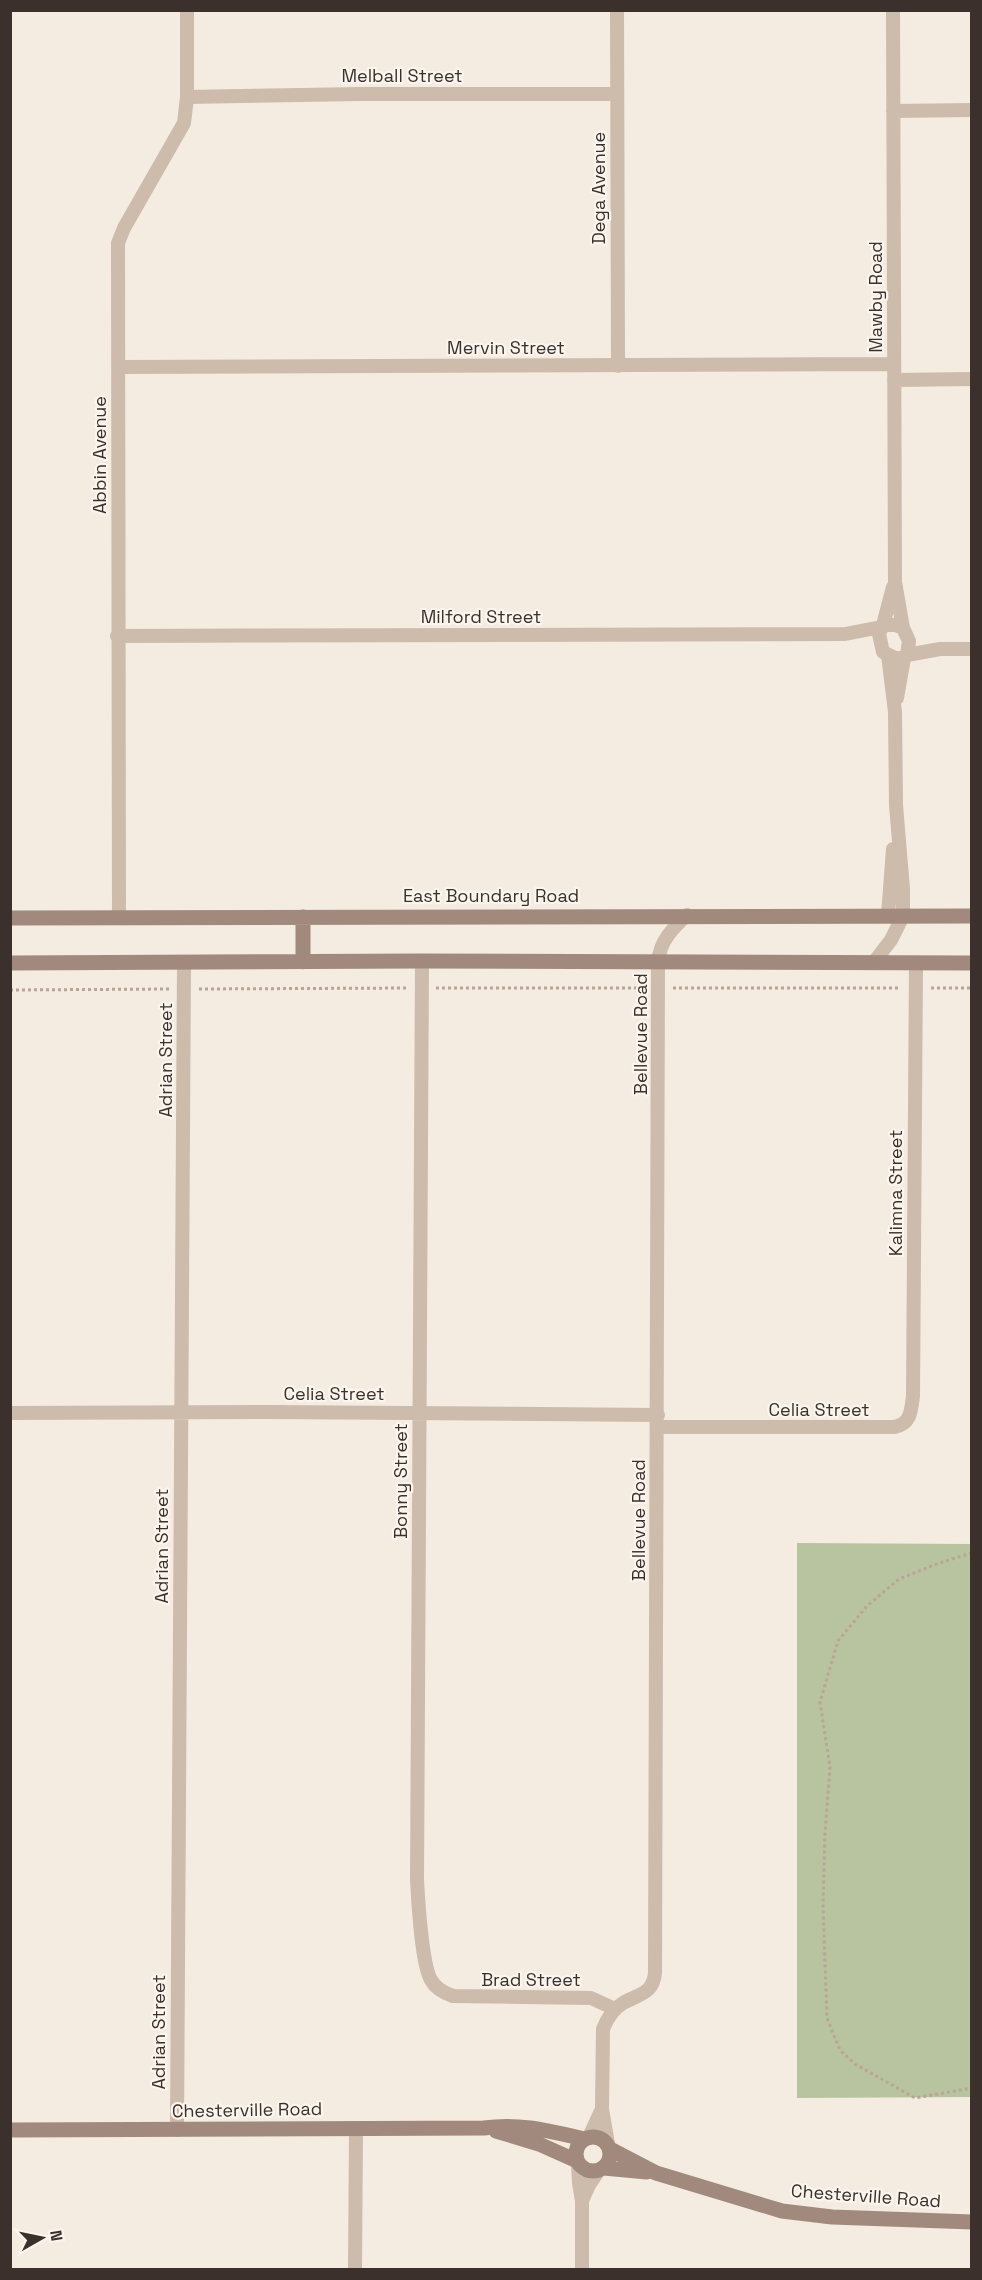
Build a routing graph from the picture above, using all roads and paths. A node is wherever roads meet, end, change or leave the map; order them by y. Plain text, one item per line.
1 (187, 10) edge
2 (616, 10) edge
3 (893, 10) edge
4 (617, 94) junction
5 (187, 97) junction
6 (972, 110) edge
7 (893, 111) junction
8 (894, 364) junction
9 (618, 366) junction
10 (118, 367) junction
11 (972, 379) edge
12 (894, 380) junction
13 (895, 582) junction
14 (882, 626) junction
15 (845, 634) junction
16 (906, 634) junction
17 (117, 636) junction
18 (940, 649) junction
19 (972, 649) edge
20 (884, 650) junction
21 (906, 657) junction
22 (895, 712) junction
23 (687, 915) junction
24 (895, 916) junction
25 (972, 916) edge
26 (119, 917) junction
27 (303, 917) junction
28 (10, 918) edge
29 (303, 962) junction
30 (422, 962) junction
31 (658, 962) junction
32 (874, 962) junction
33 (10, 963) edge
34 (184, 963) junction
35 (916, 963) junction
36 (972, 963) edge
37 (422, 988) junction
38 (659, 988) junction
39 (916, 988) junction
40 (972, 988) edge
41 (184, 989) junction
42 (10, 990) edge
43 (181, 1412) junction
44 (10, 1413) edge
45 (420, 1413) junction
46 (658, 1421) junction
47 (907, 1422) joint
48 (972, 1553) edge
49 (445, 1994) joint
50 (615, 2009) junction
51 (972, 2088) edge
52 (602, 2109) junction
53 (356, 2128) junction
54 (484, 2128) junction
55 (10, 2130) edge
56 (177, 2130) junction
57 (586, 2138) junction
58 (609, 2147) junction
59 (578, 2162) junction
60 (601, 2169) junction
61 (656, 2173) junction
62 (582, 2201) junction
63 (972, 2222) edge
64 (356, 2270) edge
65 (582, 2270) edge

1 - 5 street, Abbin Avenue
2 - 4 street, Dega Avenue
3 - 7 street, Mawby Road
4 - 5 street, Melball Street
4 - 9 street, Dega Avenue
5 - 10 street, Abbin Avenue
6 - 7 street
7 - 8 street, Mawby Road
8 - 9 street, Mervin Street
8 - 12 street, Mawby Road
9 - 10 street, Mervin Street
10 - 17 street, Abbin Avenue
11 - 12 street
12 - 13 street, Mawby Road
13 - 14 street, Mawby Road
13 - 16 street, Mawby Road
14 - 15 street, Milford Street
14 - 16 street, Milford Street
14 - 20 street, Mawby Road
15 - 17 street, Milford Street
15 - 20 street, Milford Street
16 - 18 street, Milford Street
16 - 21 street, Mawby Road
17 - 26 street, Abbin Avenue
18 - 19 street
18 - 21 street, Milford Street
20 - 21 street, Milford Street
20 - 22 street
21 - 22 street
22 - 24 street
23 - 24 main road, East Boundary Road
23 - 27 main road, East Boundary Road
23 - 31 street, Bellevue Road
24 - 25 main road, East Boundary Road
24 - 32 street
26 - 27 main road, East Boundary Road
26 - 28 main road, East Boundary Road
27 - 29 main road
29 - 30 main road
29 - 34 main road
30 - 31 main road
30 - 37 street, Bonny Street
31 - 32 main road
31 - 38 street, Bellevue Road
32 - 35 main road
33 - 34 main road
34 - 41 street, Adrian Street
35 - 36 main road
35 - 39 street, Kalimna Street
37 - 38 path
37 - 41 path
37 - 45 street, Bonny Street
38 - 39 path
38 - 46 street, Bellevue Road
39 - 40 path
39 - 47 street, Kalimna Street
41 - 42 path
41 - 43 street, Adrian Street
43 - 44 street, Celia Street
43 - 45 street, Celia Street
43 - 56 street, Adrian Street
45 - 46 street, Celia Street
45 - 49 street, Bonny Street
46 - 47 street, Celia Street
46 - 50 street, Bellevue Road
48 - 51 path
49 - 50 street, Brad Street
50 - 52 street
52 - 57 street
52 - 58 street
53 - 54 main road, Chesterville Road
53 - 56 main road, Chesterville Road
53 - 64 street
54 - 57 main road, Chesterville Road
54 - 59 main road, Chesterville Road
55 - 56 main road, Chesterville Road
57 - 58 main road
57 - 59 main road
58 - 60 main road
58 - 61 main road, Chesterville Road
59 - 60 main road
59 - 62 street
60 - 61 main road, Chesterville Road
60 - 62 street
61 - 63 main road, Chesterville Road
62 - 65 street

